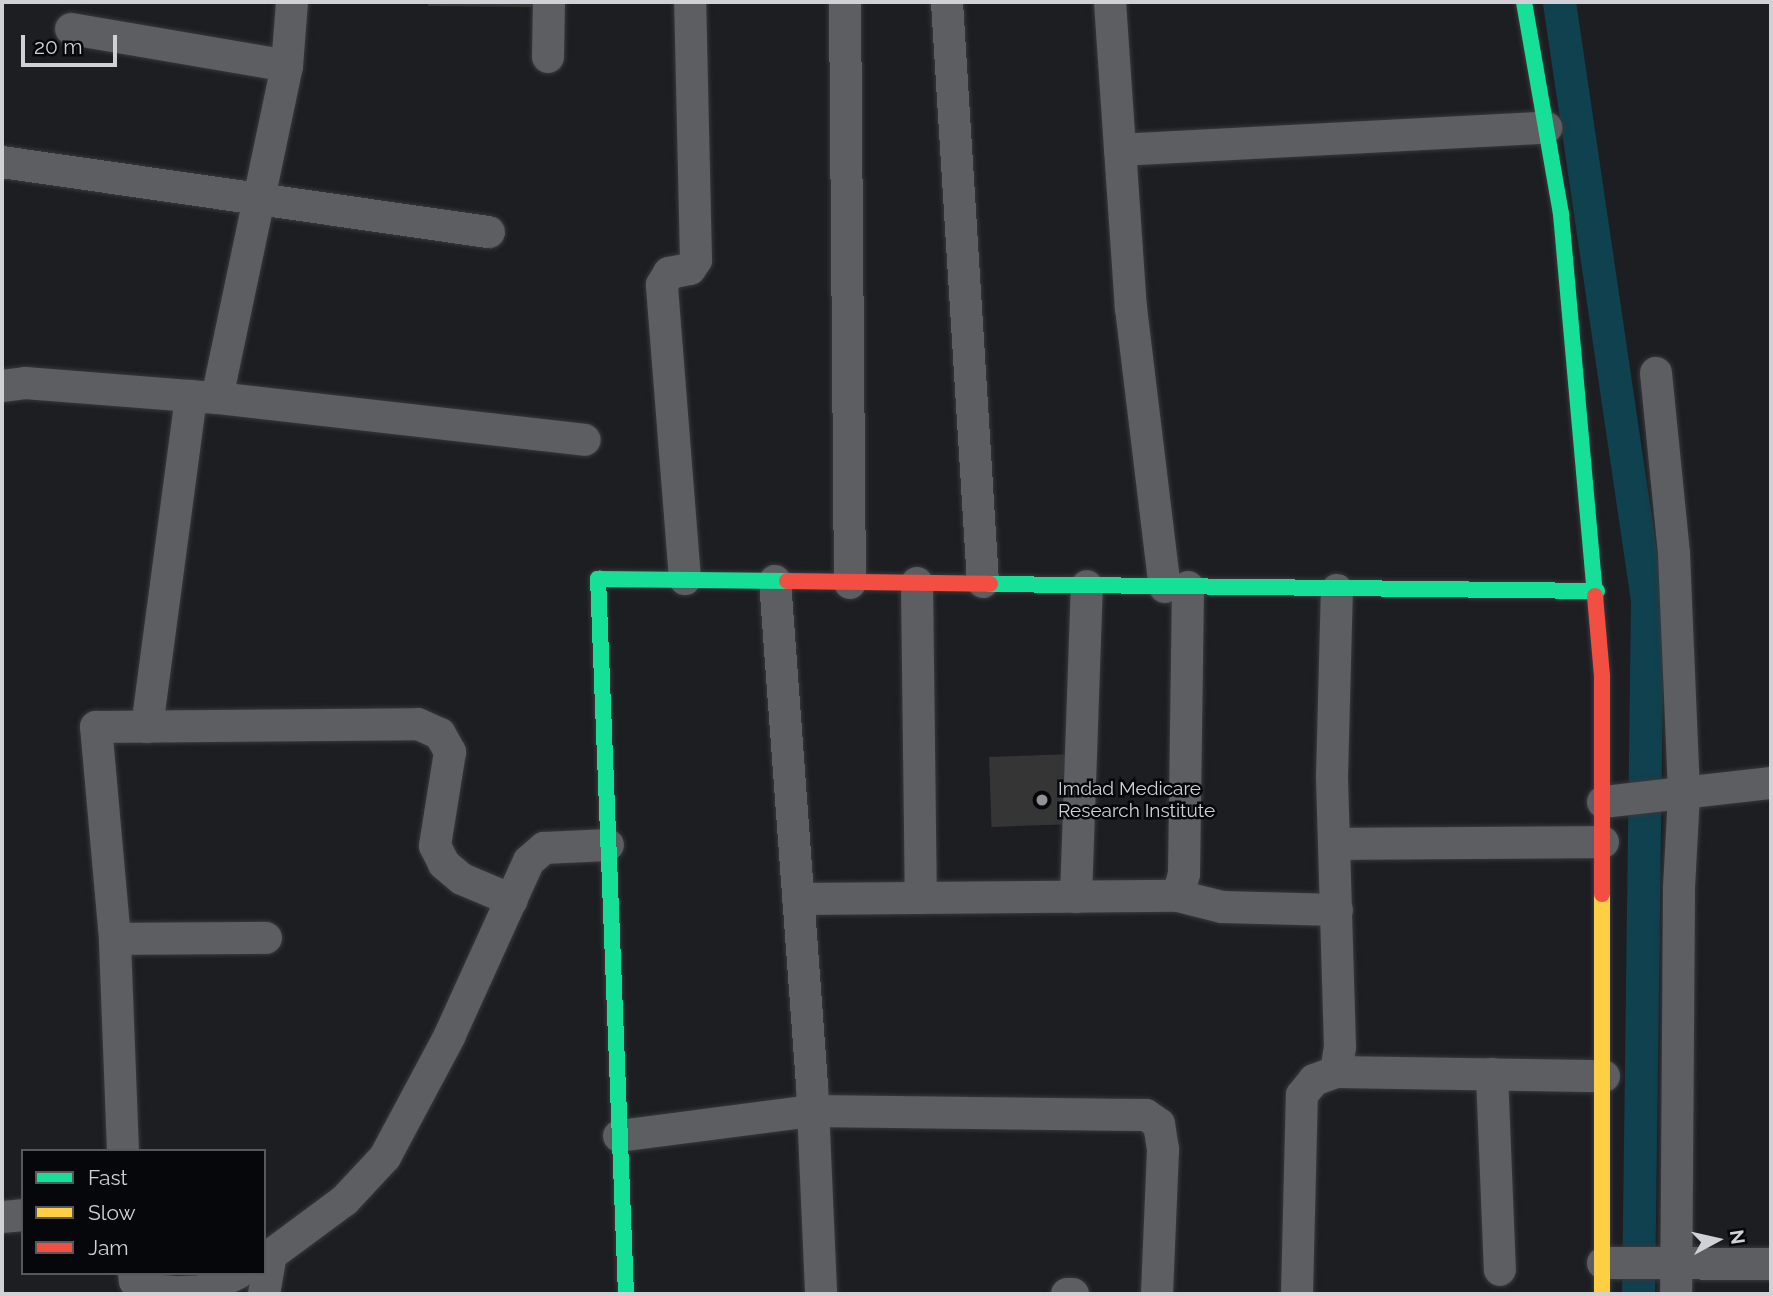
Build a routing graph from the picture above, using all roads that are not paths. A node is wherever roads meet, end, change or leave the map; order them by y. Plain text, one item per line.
1 (292, 2) edge
2 (549, 2) edge
3 (690, 2) edge
4 (845, 2) edge
5 (947, 2) edge
6 (1110, 2) edge
7 (1524, 2) edge
8 (71, 29) dead end
9 (548, 58) dead end
10 (287, 66) junction
11 (1546, 128) junction
12 (1120, 150) junction
13 (2, 162) edge
14 (258, 201) junction
15 (489, 232) dead end
16 (1656, 373) dead end
17 (2, 386) edge
18 (204, 397) junction
19 (585, 440) dead end
20 (685, 579) junction
21 (775, 581) junction
22 (984, 582) junction
23 (850, 583) junction
24 (916, 583) junction
25 (1087, 586) junction
26 (1177, 587) junction
27 (1337, 590) junction
28 (1597, 591) junction
29 (147, 726) junction
30 (1771, 783) edge
31 (1673, 796) junction
32 (1605, 802) junction
33 (1603, 842) junction
34 (1335, 844) junction
35 (608, 845) junction
36 (1076, 897) junction
37 (1178, 897) junction
38 (921, 898) junction
39 (798, 899) junction
40 (512, 900) junction
41 (1337, 910) junction
42 (115, 939) junction
43 (265, 939) dead end
44 (1336, 1072) junction
45 (1492, 1074) junction
46 (1604, 1076) junction
47 (812, 1111) junction
48 (619, 1136) junction
49 (123, 1149) edge
50 (21, 1215) edge
51 (2, 1217) edge
52 (268, 1258) edge
53 (1667, 1263) junction
54 (1612, 1264) junction
55 (1771, 1264) edge
56 (1500, 1270) dead end
57 (134, 1275) edge
58 (234, 1275) edge
59 (264, 1294) edge
60 (626, 1294) edge
61 (821, 1294) edge
62 (1067, 1294) edge
63 (1073, 1294) edge
64 (1157, 1294) edge
65 (1297, 1294) edge
66 (1602, 1294) edge
67 (1676, 1294) edge

1 - 10 street
2 - 9 street
3 - 20 street
4 - 23 street
5 - 22 street
6 - 12 street
7 - 11 street
8 - 10 street
10 - 14 street
11 - 12 street
11 - 28 street
12 - 26 street
13 - 14 street
14 - 15 street
14 - 18 street
16 - 31 street
17 - 18 street
18 - 19 street
18 - 29 street
20 - 21 street
20 - 35 street
21 - 23 street
21 - 39 street
22 - 24 street
22 - 25 street
23 - 24 street
24 - 38 street
25 - 26 street
25 - 36 street
26 - 27 street
26 - 37 street
27 - 28 street
27 - 34 street
28 - 32 street
29 - 40 street
29 - 42 street
30 - 31 street
31 - 32 street
31 - 53 street
32 - 33 street
33 - 34 street
33 - 46 street
34 - 41 street
35 - 40 street
35 - 48 street
36 - 37 street
36 - 38 street
37 - 41 street
38 - 39 street
39 - 47 street
40 - 52 street
41 - 44 street
42 - 43 street
42 - 49 street
44 - 45 street
44 - 65 street
45 - 46 street
45 - 56 street
46 - 54 street
47 - 48 street
47 - 61 street
47 - 64 street
48 - 60 street
50 - 51 street
52 - 59 street
53 - 54 street
53 - 55 street
53 - 67 street
54 - 66 street
57 - 58 street
62 - 63 street

